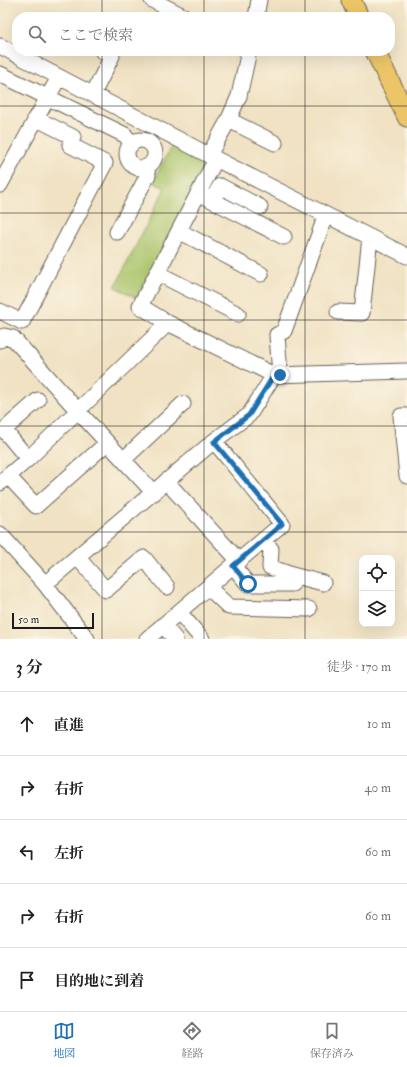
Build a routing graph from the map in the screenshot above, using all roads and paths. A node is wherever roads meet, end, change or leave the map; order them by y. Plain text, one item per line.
1 (152, 0) edge
2 (259, 0) edge
3 (351, 0) edge
4 (175, 12) edge
5 (257, 12) edge
6 (357, 12) edge
7 (0, 46) edge
8 (12, 52) edge
9 (20, 56) edge
10 (101, 56) edge
11 (112, 56) edge
12 (248, 56) edge
13 (377, 56) edge
14 (93, 72) dead end
15 (0, 74) edge
16 (59, 76) junction
17 (93, 94) junction
18 (48, 97) junction
19 (406, 114) edge
20 (35, 118) junction
21 (229, 120) junction
22 (275, 143) dead end
23 (132, 144) junction
24 (212, 157) junction
25 (146, 167) junction
26 (0, 185) edge
27 (198, 194) junction
28 (212, 200) junction
29 (260, 207) dead end
30 (326, 215) junction
31 (179, 231) junction
32 (117, 232) dead end
33 (284, 237) dead end
34 (370, 237) junction
35 (407, 256) edge
36 (157, 272) junction
37 (261, 274) dead end
38 (0, 311) edge
39 (338, 312) dead end
40 (238, 314) dead end
41 (168, 323) junction
42 (0, 340) edge
43 (407, 371) edge
44 (277, 375) junction
45 (38, 400) dead end
46 (183, 404) dead end
47 (78, 412) junction
48 (407, 416) edge
49 (214, 442) junction
50 (107, 443) junction
51 (28, 459) junction
52 (123, 460) junction
53 (407, 476) edge
54 (4, 479) edge
55 (166, 481) junction
56 (154, 493) junction
57 (0, 534) edge
58 (263, 541) junction
59 (77, 557) junction
60 (236, 563) junction
61 (290, 579) junction
62 (323, 583) dead end
63 (45, 584) junction
64 (167, 587) dead end
65 (208, 587) junction
66 (309, 609) dead end
67 (179, 612) junction
68 (163, 625) junction
69 (87, 639) edge
70 (147, 639) edge
71 (175, 639) edge
72 (202, 639) edge

1 - 4 street
2 - 5 street
3 - 6 main road
7 - 8 street
9 - 16 street
10 - 14 street
11 - 17 street
12 - 21 street
13 - 19 main road
15 - 18 street
16 - 17 street
16 - 18 street
17 - 24 street
18 - 20 street
18 - 23 street
20 - 26 street
20 - 38 street
21 - 22 street
21 - 24 street
23 - 25 street
23 - 25 street
24 - 27 street
24 - 30 street
25 - 32 street
27 - 28 street
27 - 31 street
28 - 29 street
28 - 33 street
30 - 34 street
30 - 44 street
31 - 36 street
31 - 37 street
34 - 35 street
34 - 39 street
36 - 40 street
36 - 41 street
41 - 44 street
41 - 47 street
42 - 47 street
43 - 44 street
44 - 49 street
45 - 51 street
46 - 52 street
47 - 50 street
47 - 51 street
48 - 53 street
49 - 55 street
49 - 58 street
50 - 52 street
50 - 54 street
51 - 54 street
52 - 56 street
55 - 56 street
55 - 60 street
56 - 59 street
57 - 63 street
58 - 60 street
58 - 61 street
59 - 63 street
59 - 64 street
60 - 61 street
60 - 65 street
61 - 62 street
63 - 69 street
65 - 66 street
65 - 67 street
67 - 68 street
67 - 72 street
68 - 70 street
68 - 71 street

